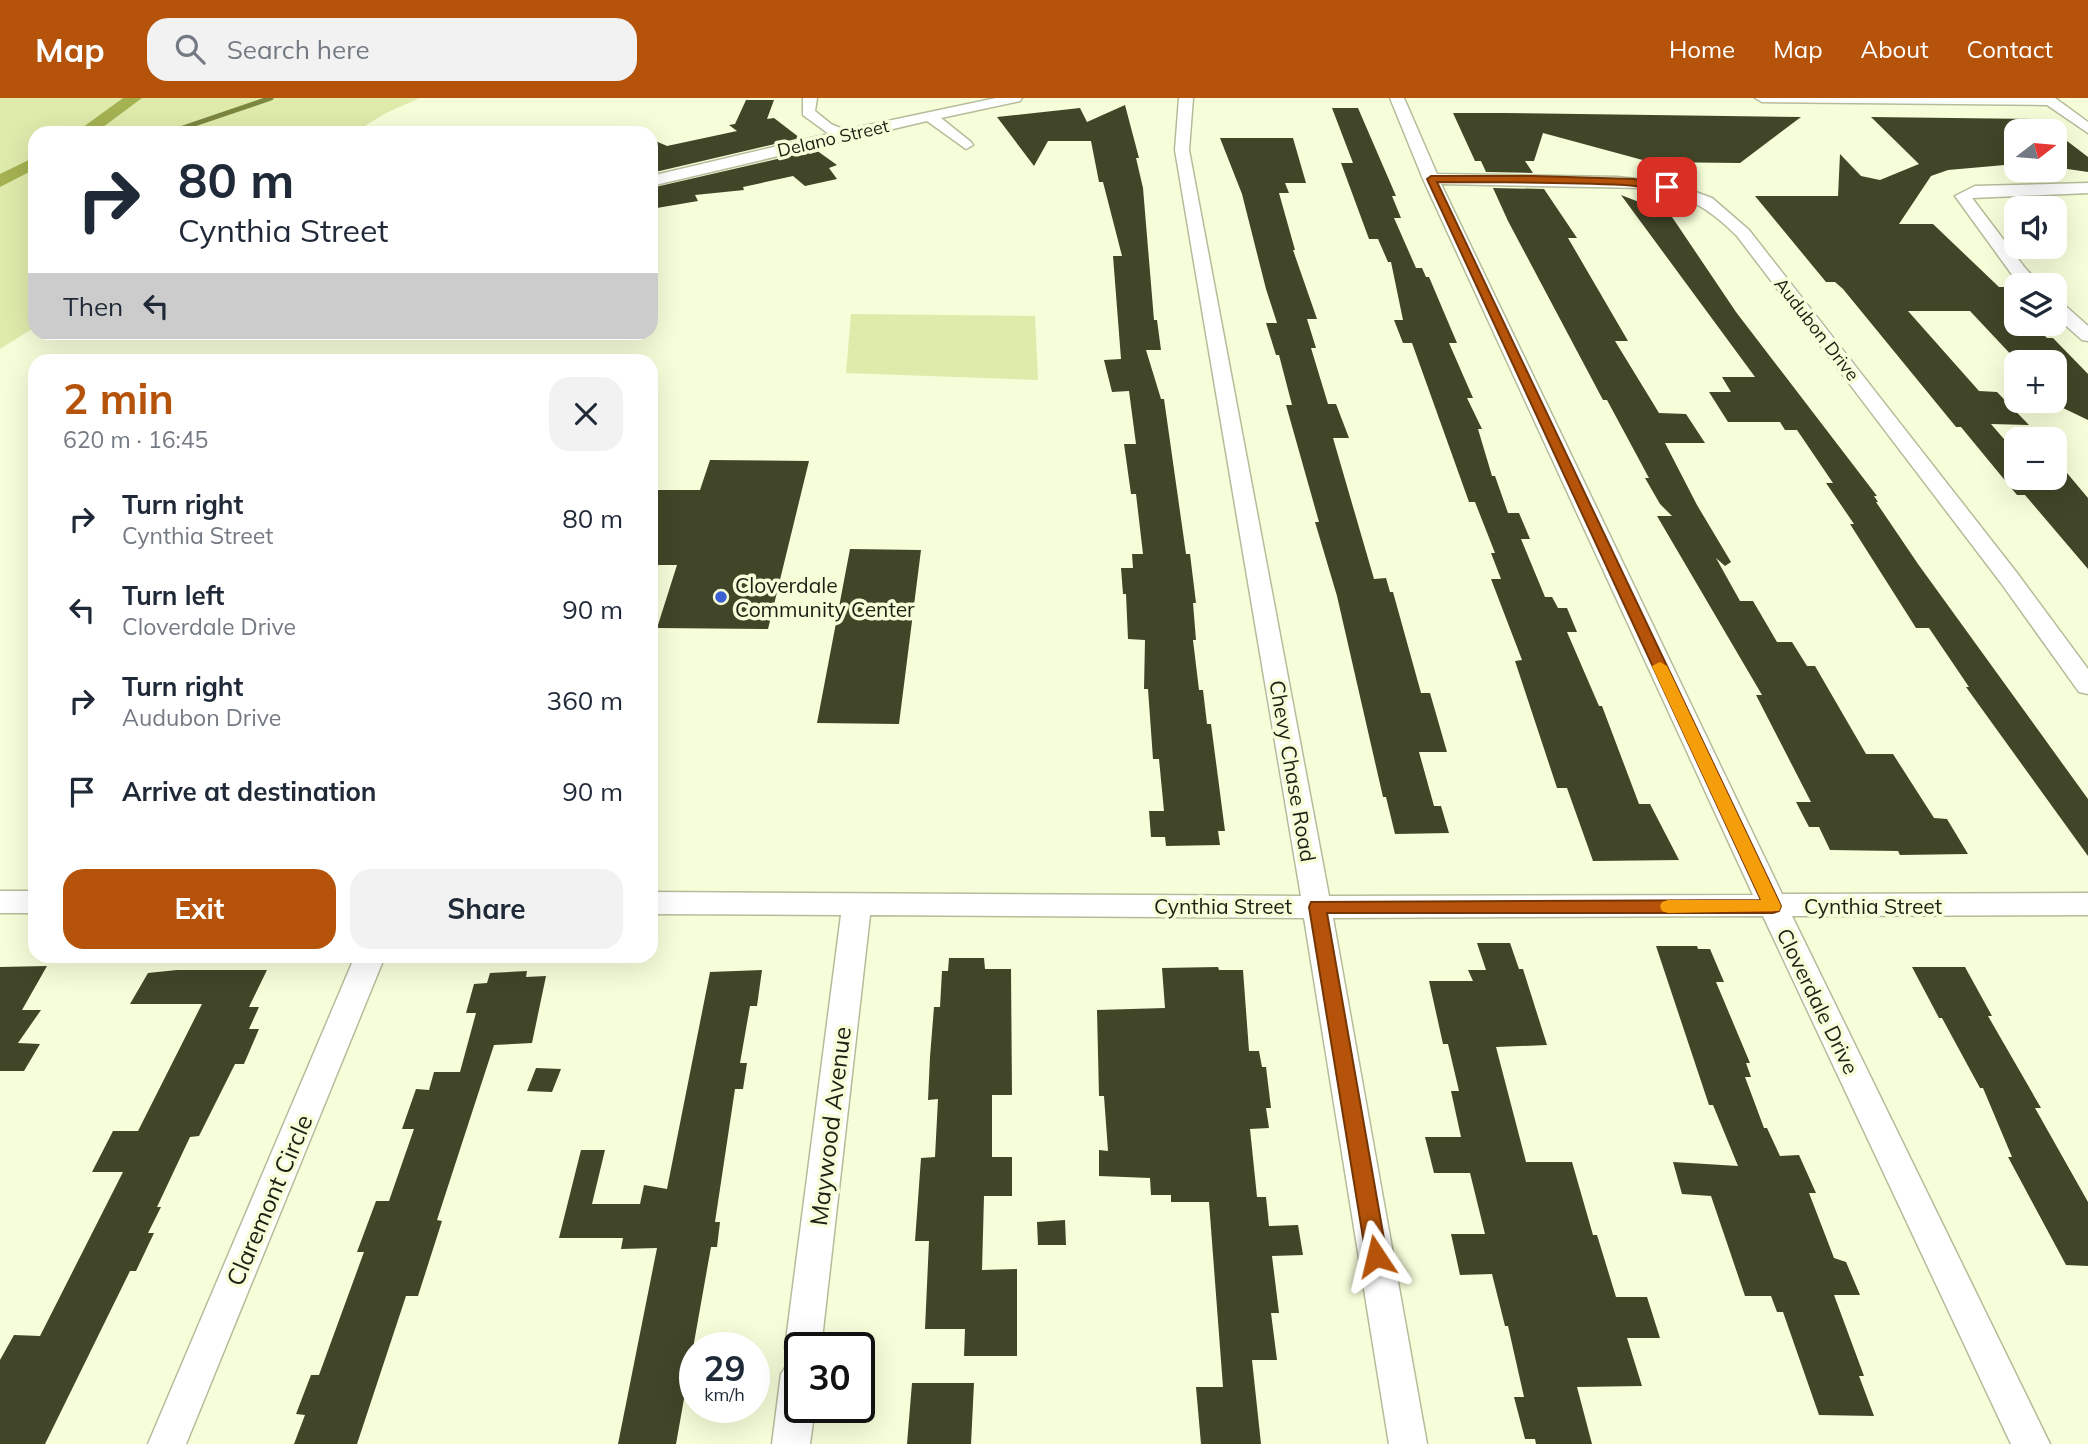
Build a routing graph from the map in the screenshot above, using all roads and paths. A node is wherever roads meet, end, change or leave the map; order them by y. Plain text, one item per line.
1 (810, 98) edge
2 (1015, 98) edge
3 (1186, 98) edge
4 (1397, 98) edge
5 (1762, 98) edge
6 (1842, 98) edge
7 (2047, 99) edge
8 (931, 117) junction
9 (2088, 129) edge
10 (843, 135) junction
11 (965, 145) dead end
12 (658, 179) edge
13 (1431, 179) junction
14 (2088, 188) edge
15 (2020, 273) edge
16 (2067, 317) edge
17 (2088, 336) edge
18 (2088, 686) edge
19 (0, 902) edge
20 (28, 902) edge
21 (658, 903) edge
22 (2088, 904) edge
23 (857, 905) junction
24 (1773, 906) junction
25 (1317, 907) junction
26 (367, 963) edge
27 (805, 1332) edge
28 (794, 1423) edge
29 (166, 1444) edge
30 (791, 1444) edge
31 (1408, 1444) edge
32 (2031, 1444) edge

1 - 10 street
2 - 8 street, Delano Street
3 - 25 street, Chevy Chase Road
4 - 13 street, Cloverdale Drive
5 - 6 street
6 - 7 street
7 - 9 street
8 - 10 street, Delano Street
8 - 11 street
10 - 12 street, Delano Street
13 - 18 street, Audubon Drive
13 - 24 street, Cloverdale Drive
14 - 15 street
16 - 17 street
19 - 20 street
21 - 23 street, Cynthia Street
22 - 24 street, Cynthia Street
23 - 25 street, Cynthia Street
23 - 27 street, Maywood Avenue
24 - 25 street, Cynthia Street
24 - 32 street, Cloverdale Drive
25 - 31 street, Chevy Chase Road
26 - 29 street, Claremont Circle
28 - 30 street

